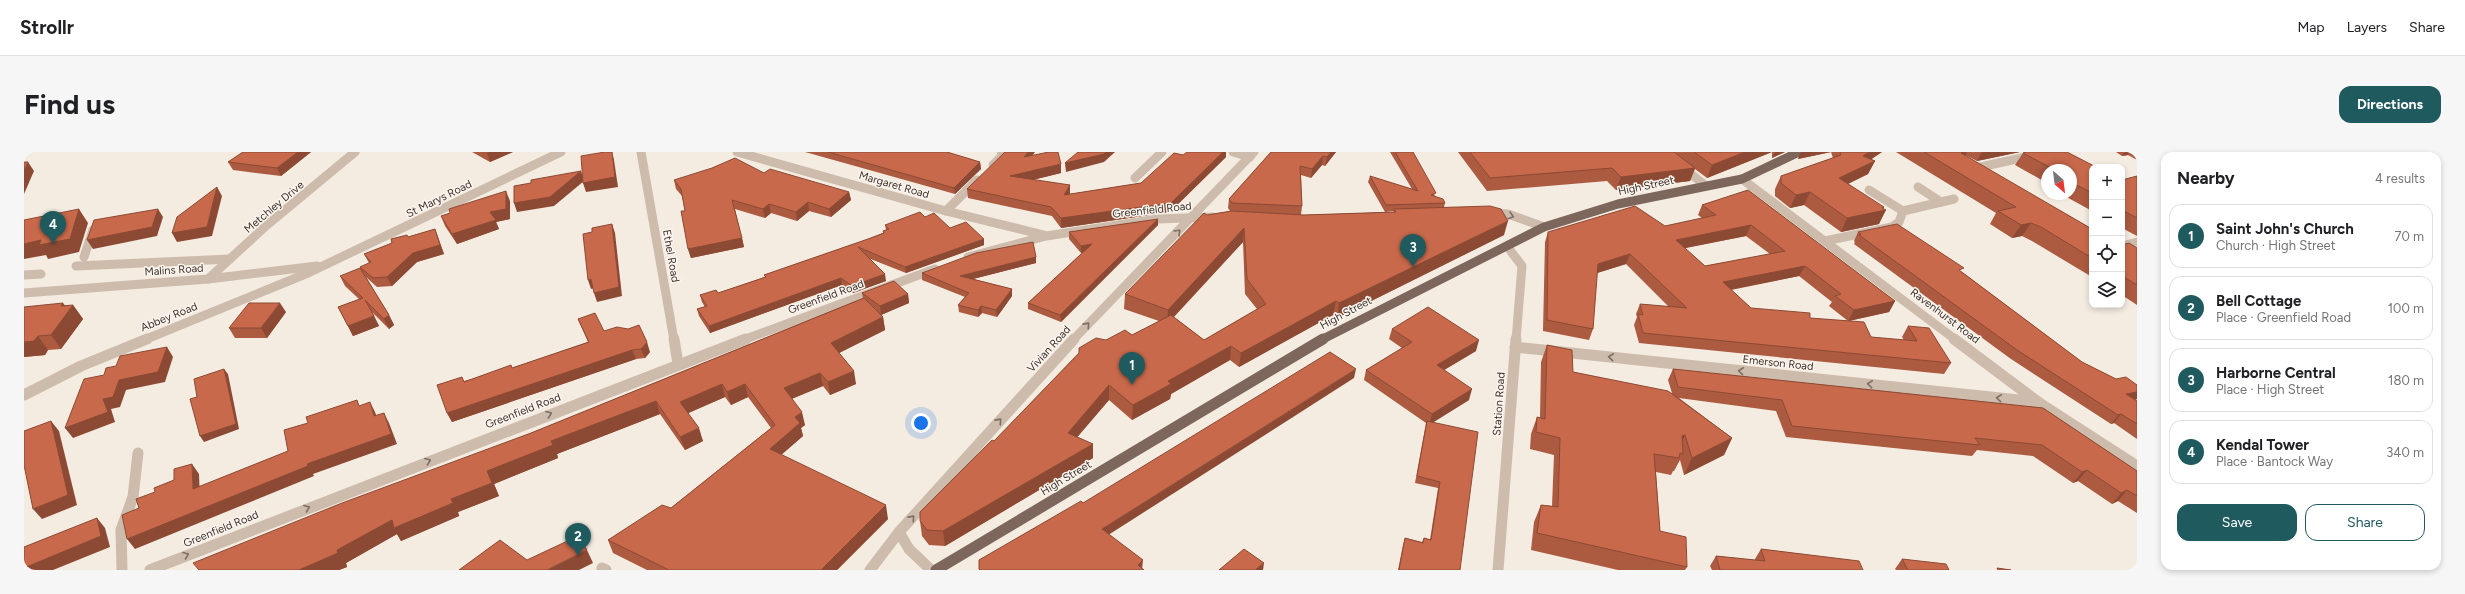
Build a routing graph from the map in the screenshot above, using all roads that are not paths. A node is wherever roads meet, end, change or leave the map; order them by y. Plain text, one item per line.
1 (355, 152) edge
2 (561, 152) edge
3 (641, 152) edge
4 (737, 152) edge
5 (1002, 152) edge
6 (1162, 152) edge
7 (1233, 152) edge
8 (1663, 152) edge
9 (1799, 152) edge
10 (2048, 152) edge
11 (1252, 154) edge
12 (1990, 176) edge
13 (1135, 178) dead end
14 (1742, 179) junction
15 (1706, 186) junction
16 (1918, 188) dead end
17 (1869, 190) dead end
18 (1954, 199) dead end
19 (1942, 202) junction
20 (946, 211) junction
21 (1902, 211) junction
22 (1483, 213) edge
23 (1193, 216) junction
24 (1225, 218) edge
25 (1544, 227) junction
26 (94, 228) edge
27 (1046, 236) junction
28 (1825, 241) junction
29 (2137, 242) edge
30 (1507, 246) junction
31 (2125, 249) edge
32 (84, 257) dead end
33 (230, 259) junction
34 (960, 260) edge
35 (326, 265) junction
36 (945, 265) edge
37 (76, 266) dead end
38 (41, 274) dead end
39 (24, 275) edge
40 (208, 279) junction
41 (24, 293) edge
42 (1515, 347) junction
43 (678, 364) junction
44 (24, 395) edge
45 (2038, 402) junction
46 (138, 453) dead end
47 (2137, 466) edge
48 (899, 532) junction
49 (154, 569) edge
50 (122, 570) edge
51 (870, 570) edge
52 (931, 570) edge
53 (936, 570) edge
54 (1498, 570) edge

1 - 33 street, Metchley Drive
2 - 35 street, St Marys Road
3 - 43 street, Ethel Road
4 - 20 street, Margaret Road
5 - 20 street
6 - 13 street
7 - 11 street
8 - 15 street
9 - 14 main road, High Street
10 - 12 street
11 - 23 street, Vivian Road
14 - 15 main road, High Street
14 - 28 street, Ravenhurst Road
15 - 25 main road, High Street
16 - 19 street
17 - 21 street
18 - 19 street
19 - 21 street
20 - 27 street, Margaret Road
21 - 28 street
22 -> 25 street
23 - 24 street, Greenfield Road
23 - 27 street, Greenfield Road
48 -> 23 street, Vivian Road
25 - 30 main road, High Street
26 - 32 street
27 - 34 street, Greenfield Road
28 - 45 street, Ravenhurst Road
29 - 31 street
30 - 42 street, Station Road
30 - 53 main road, High Street
33 - 37 street
33 - 40 street, Metchley Drive
35 - 40 street, Malins Road
35 - 44 street, Abbey Road
36 - 43 street, Greenfield Road
38 - 39 street
40 - 41 street, Malins Road
45 -> 42 street, Emerson Road
42 - 54 street, Station Road
49 -> 43 street, Greenfield Road
45 - 47 street, Ravenhurst Road
46 - 50 street
48 - 51 street, Vivian Road
48 - 52 street

